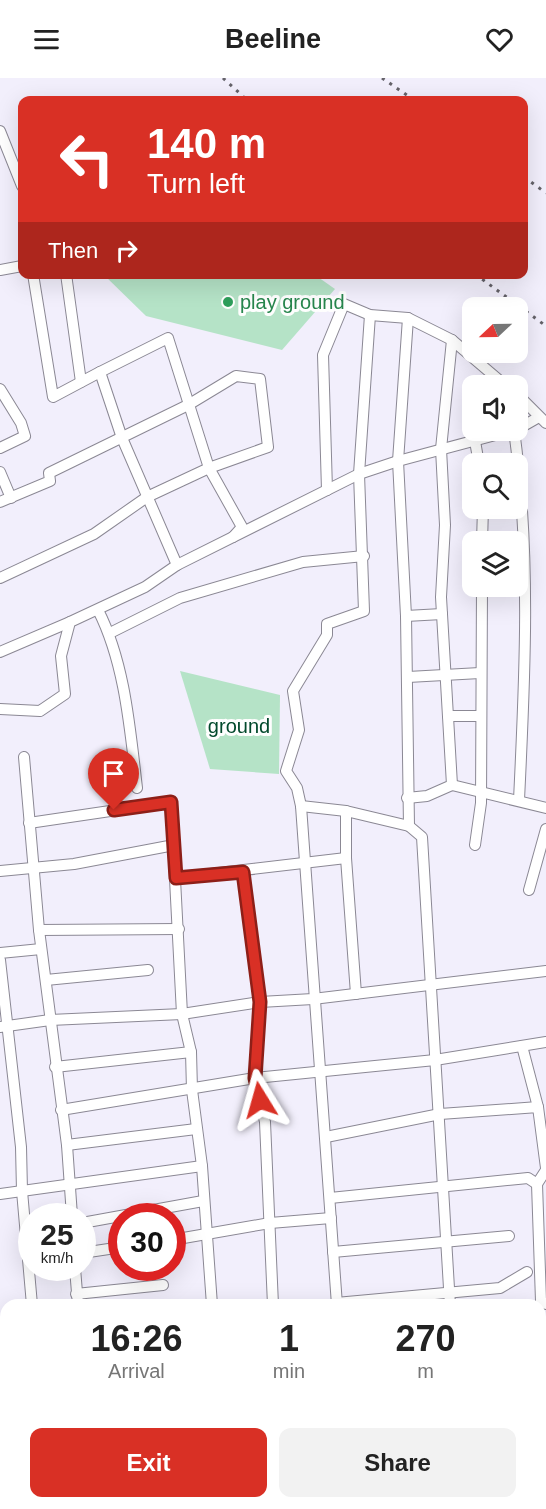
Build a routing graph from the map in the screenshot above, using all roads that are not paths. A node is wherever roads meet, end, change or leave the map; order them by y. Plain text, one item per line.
1 (0, 131) edge
2 (18, 176) edge
3 (18, 267) edge
4 (0, 270) edge
5 (34, 279) edge
6 (67, 279) edge
7 (370, 315) junction
8 (408, 318) junction
9 (452, 340) junction
10 (100, 372) junction
11 (493, 375) edge
12 (81, 382) junction
13 (0, 389) edge
14 (188, 405) junction
15 (528, 405) edge
16 (542, 420) edge
17 (122, 438) junction
18 (475, 441) joint
19 (0, 448) edge
20 (441, 449) junction
21 (477, 453) edge
22 (398, 461) junction
23 (209, 468) junction
24 (0, 472) edge
25 (359, 474) junction
26 (327, 490) junction
27 (147, 497) junction
28 (11, 498) junction
29 (0, 502) edge
30 (521, 519) edge
31 (231, 540) junction
32 (364, 556) junction
33 (177, 565) junction
34 (0, 578) edge
35 (482, 597) edge
36 (98, 610) junction
37 (442, 614) junction
38 (406, 616) junction
39 (70, 622) junction
40 (110, 633) junction
41 (0, 652) edge
42 (480, 673) junction
43 (447, 675) junction
44 (408, 677) junction
45 (0, 710) edge
46 (448, 716) junction
47 (481, 716) junction
48 (24, 757) dead end
49 (452, 785) junction
50 (137, 788) dead end
51 (481, 793) junction
52 (407, 798) junction
53 (519, 800) junction
54 (301, 806) junction
55 (546, 808) edge
56 (346, 812) junction
57 (29, 823) junction
58 (409, 826) junction
59 (546, 829) edge
60 (174, 845) junction
61 (475, 845) dead end
62 (346, 858) junction
63 (304, 863) junction
64 (32, 867) junction
65 (0, 871) edge
66 (243, 872) junction
67 (176, 878) junction
68 (529, 890) dead end
69 (179, 929) junction
70 (39, 930) junction
71 (41, 949) junction
72 (0, 953) edge
73 (0, 960) edge
74 (148, 970) dead end
75 (546, 971) edge
76 (46, 980) junction
77 (431, 983) junction
78 (356, 994) junction
79 (313, 999) junction
80 (260, 1002) junction
81 (182, 1014) junction
82 (50, 1020) junction
83 (3, 1027) edge
84 (546, 1042) edge
85 (522, 1046) junction
86 (191, 1052) junction
87 (435, 1060) junction
88 (55, 1067) junction
89 (320, 1070) junction
90 (255, 1078) junction
91 (192, 1090) junction
92 (538, 1107) junction
93 (61, 1110) junction
94 (441, 1114) junction
95 (196, 1129) junction
96 (326, 1137) junction
97 (67, 1145) junction
98 (202, 1166) junction
99 (546, 1169) edge
100 (70, 1182) junction
101 (537, 1184) junction
102 (445, 1185) junction
103 (22, 1191) junction
104 (0, 1194) edge
105 (330, 1198) junction
106 (204, 1201) junction
107 (71, 1203) edge
108 (331, 1218) junction
109 (96, 1220) edge
110 (270, 1223) junction
111 (207, 1234) junction
112 (509, 1236) dead end
113 (186, 1238) edge
114 (448, 1242) junction
115 (333, 1252) junction
116 (527, 1272) dead end
117 (76, 1281) edge
118 (163, 1285) dead end
119 (449, 1293) junction
120 (31, 1299) edge
121 (77, 1299) edge
122 (83, 1299) edge
123 (212, 1299) edge
124 (273, 1299) edge
125 (337, 1299) edge
126 (388, 1299) edge
127 (450, 1299) edge
128 (541, 1299) edge

1 - 2 street
3 - 4 street
5 - 12 street
6 - 12 street
7 - 8 street
7 - 25 street
7 - 26 street
8 - 9 street
8 - 22 street
9 - 11 street
9 - 20 street
10 - 12 street
10 - 14 street
10 - 17 street
13 - 19 street
14 - 17 street
14 - 23 street
14 - 23 street
15 - 16 street
17 - 27 street
17 - 28 street
18 - 20 street
18 - 21 street
20 - 22 street
20 - 37 street
22 - 25 street
22 - 38 street
23 - 27 street
23 - 31 street
24 - 28 street
25 - 26 street
25 - 32 street
26 - 31 street
27 - 33 street
27 - 34 street
28 - 29 street
30 - 53 street
31 - 33 street
32 - 40 street
32 - 54 street
33 - 36 street
35 - 42 street
36 - 39 street
36 - 40 street
37 - 38 street
37 - 43 street
38 - 44 street
39 - 41 street
39 - 45 street
40 - 50 street
42 - 43 street
42 - 47 street
43 - 44 street
43 - 46 street
44 - 52 street
46 - 47 street
46 - 49 street
47 - 51 street
48 - 57 street
49 - 51 street
49 - 52 street
51 - 53 street
51 - 61 street
52 - 58 street
53 - 55 street
54 - 56 street
54 - 63 street
56 - 58 street
56 - 62 street
57 - 60 street
57 - 64 street
58 - 77 street
59 - 68 street
60 - 64 street
60 - 67 street
62 - 63 street
62 - 78 street
63 - 66 street
63 - 79 street
64 - 65 street
64 - 70 street
66 - 67 street
66 - 80 street
67 - 69 street
69 - 70 street
69 - 81 street
70 - 71 street
71 - 72 street
71 - 76 street
73 - 83 street
74 - 76 street
75 - 77 street
76 - 82 street
77 - 78 street
77 - 87 street
78 - 79 street
79 - 80 street
79 - 89 street
80 - 81 street
80 - 90 street
81 - 82 street
81 - 86 street
82 - 83 street
82 - 88 street
83 - 103 street
84 - 85 street
85 - 87 street
85 - 92 street
86 - 88 street
86 - 91 street
87 - 89 street
87 - 94 street
88 - 93 street
89 - 90 street
89 - 96 street
90 - 91 street
90 - 110 street
91 - 93 street
91 - 95 street
92 - 94 street
92 - 99 street
93 - 97 street
94 - 96 street
94 - 102 street
95 - 97 street
95 - 98 street
96 - 105 street
97 - 100 street
98 - 100 street
98 - 106 street
99 - 101 street
100 - 103 street
100 - 107 street
101 - 102 street
101 - 128 street
102 - 105 street
102 - 114 street
103 - 104 street
103 - 120 street
105 - 108 street
106 - 109 street
106 - 111 street
108 - 110 street
108 - 115 street
110 - 111 street
110 - 124 street
111 - 113 street
111 - 123 street
112 - 114 street
114 - 115 street
114 - 119 street
115 - 125 street
116 - 119 street
117 - 121 street
118 - 122 street
119 - 126 street
119 - 127 street

